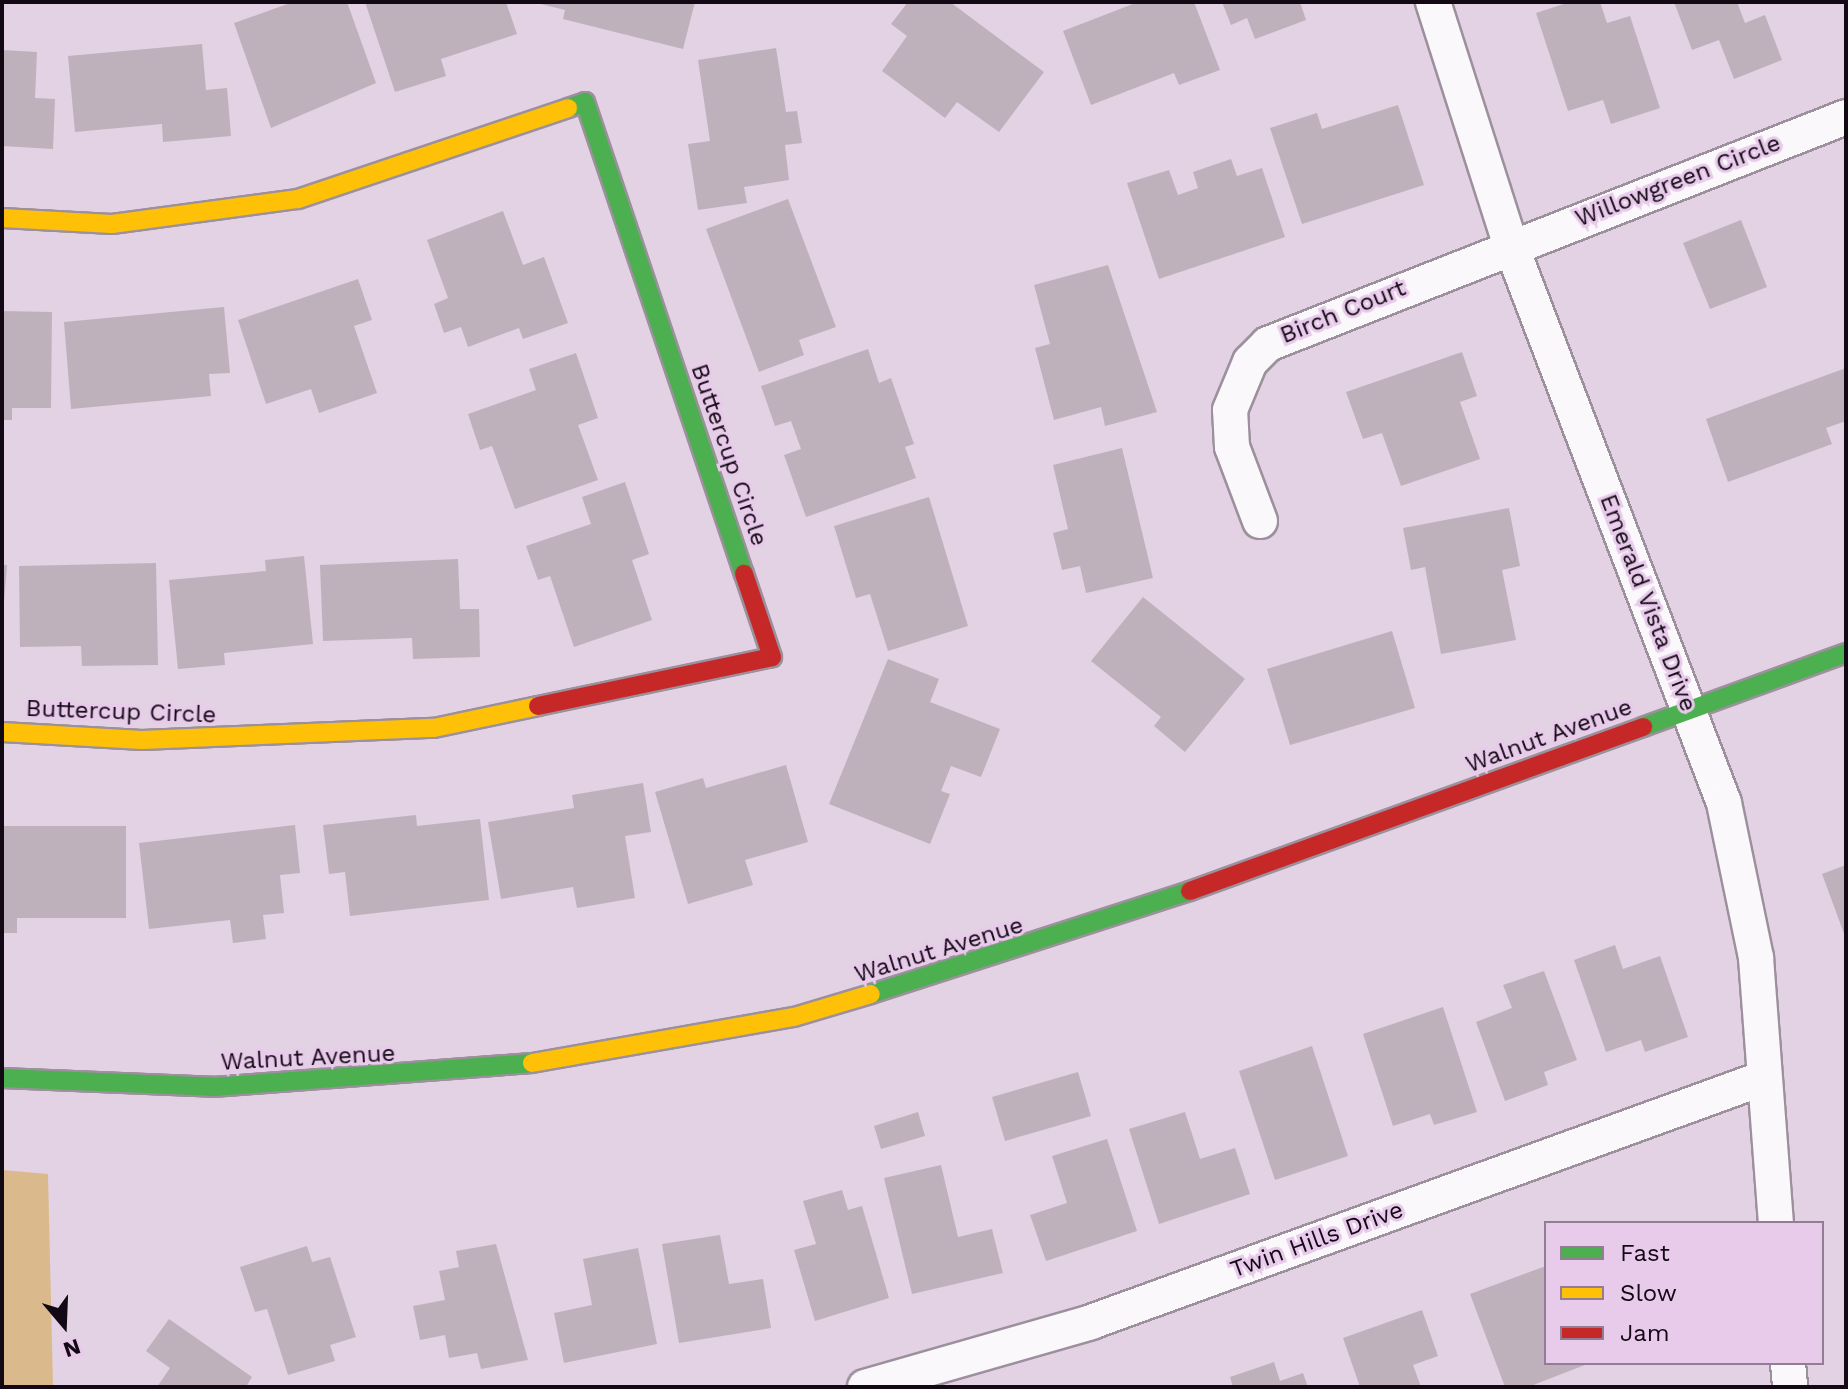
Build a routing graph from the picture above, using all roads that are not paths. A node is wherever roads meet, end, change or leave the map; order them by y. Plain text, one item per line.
1 (1433, 2) edge
2 (1846, 117) edge
3 (2, 218) edge
4 (1511, 246) junction
5 (1260, 521) dead end
6 (1846, 653) edge
7 (1689, 710) junction
8 (2, 732) edge
9 (2, 1078) edge
10 (1764, 1078) junction
11 (1776, 1221) edge
12 (1788, 1365) edge
13 (865, 1387) edge
14 (1790, 1387) edge

1 - 4 street, Emerald Vista Drive
2 - 4 street, Willowgreen Circle
3 - 8 street, Buttercup Circle
4 - 5 street, Birch Court
4 - 7 street, Emerald Vista Drive
6 - 7 street, Walnut Avenue
7 - 9 street, Walnut Avenue
7 - 10 street, Emerald Vista Drive
10 - 11 street, Emerald Vista Drive
10 - 13 street, Twin Hills Drive
12 - 14 street

